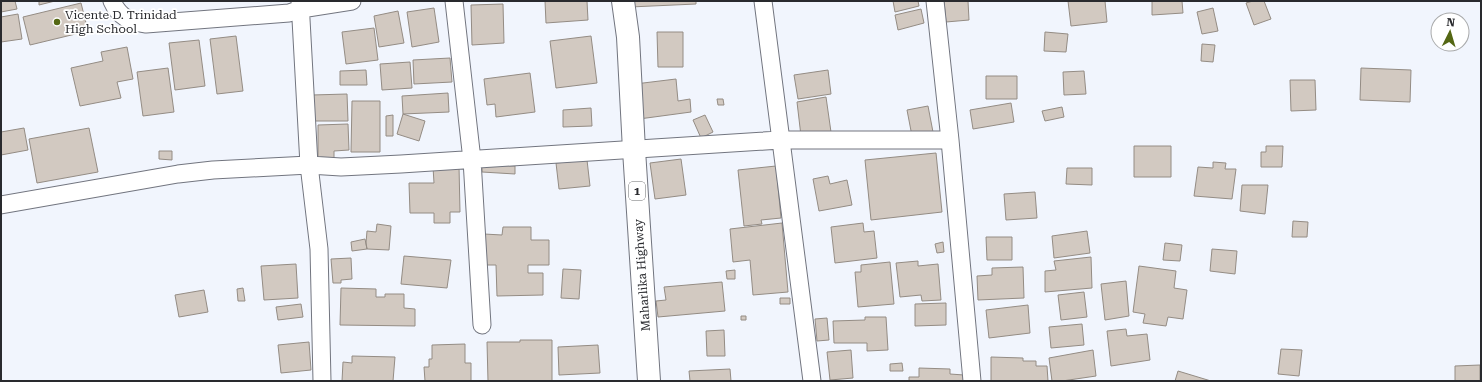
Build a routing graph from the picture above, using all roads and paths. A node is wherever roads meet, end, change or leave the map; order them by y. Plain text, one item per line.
1 (112, 1) edge
2 (352, 1) edge
3 (454, 1) edge
4 (623, 1) edge
5 (763, 1) edge
6 (935, 1) edge
7 (300, 5) edge
8 (780, 140) junction
9 (950, 140) junction
10 (634, 150) junction
11 (472, 160) junction
12 (309, 165) junction
13 (1, 206) edge
14 (482, 325) dead end
15 (322, 381) edge
16 (649, 381) edge
17 (812, 381) edge
18 (972, 381) edge

1 - 7 street
2 - 7 street
3 - 11 street
4 - 10 highway, Maharlika Highway / 1
5 - 8 street
6 - 9 street
7 - 12 street
8 - 9 street
8 - 10 street
8 - 17 street
9 - 18 street
10 - 11 street
10 - 16 highway, Maharlika Highway / 1
11 - 12 street
11 - 14 street
12 - 13 street
12 - 15 street

